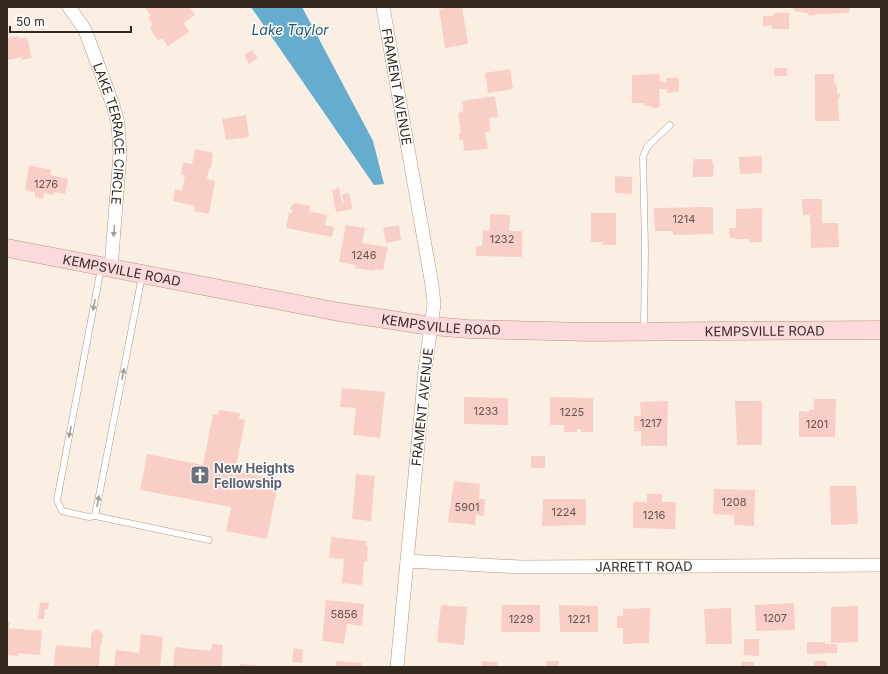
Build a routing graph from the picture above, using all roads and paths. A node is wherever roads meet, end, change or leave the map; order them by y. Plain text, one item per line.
1 (69, 7) edge
2 (383, 7) edge
3 (670, 125) dead end
4 (7, 248) edge
5 (106, 267) junction
6 (142, 274) junction
7 (431, 326) junction
8 (881, 330) edge
9 (644, 332) junction
10 (95, 516) junction
11 (209, 540) dead end
12 (407, 561) junction
13 (881, 565) edge
14 (397, 667) edge

1 -> 5 street, LAKE TERRACE CIRCLE
2 - 7 street, FRAMENT AVENUE
3 - 9 lane
4 - 5 main road, KEMPSVILLE ROAD
5 - 6 main road, KEMPSVILLE ROAD
5 -> 10 lane
6 - 7 main road, KEMPSVILLE ROAD
10 -> 6 lane
7 - 9 main road, KEMPSVILLE ROAD
7 - 12 street, FRAMENT AVENUE
8 - 9 main road, KEMPSVILLE ROAD
10 - 11 lane
12 - 13 street, JARRETT ROAD
12 - 14 street, FRAMENT AVENUE

